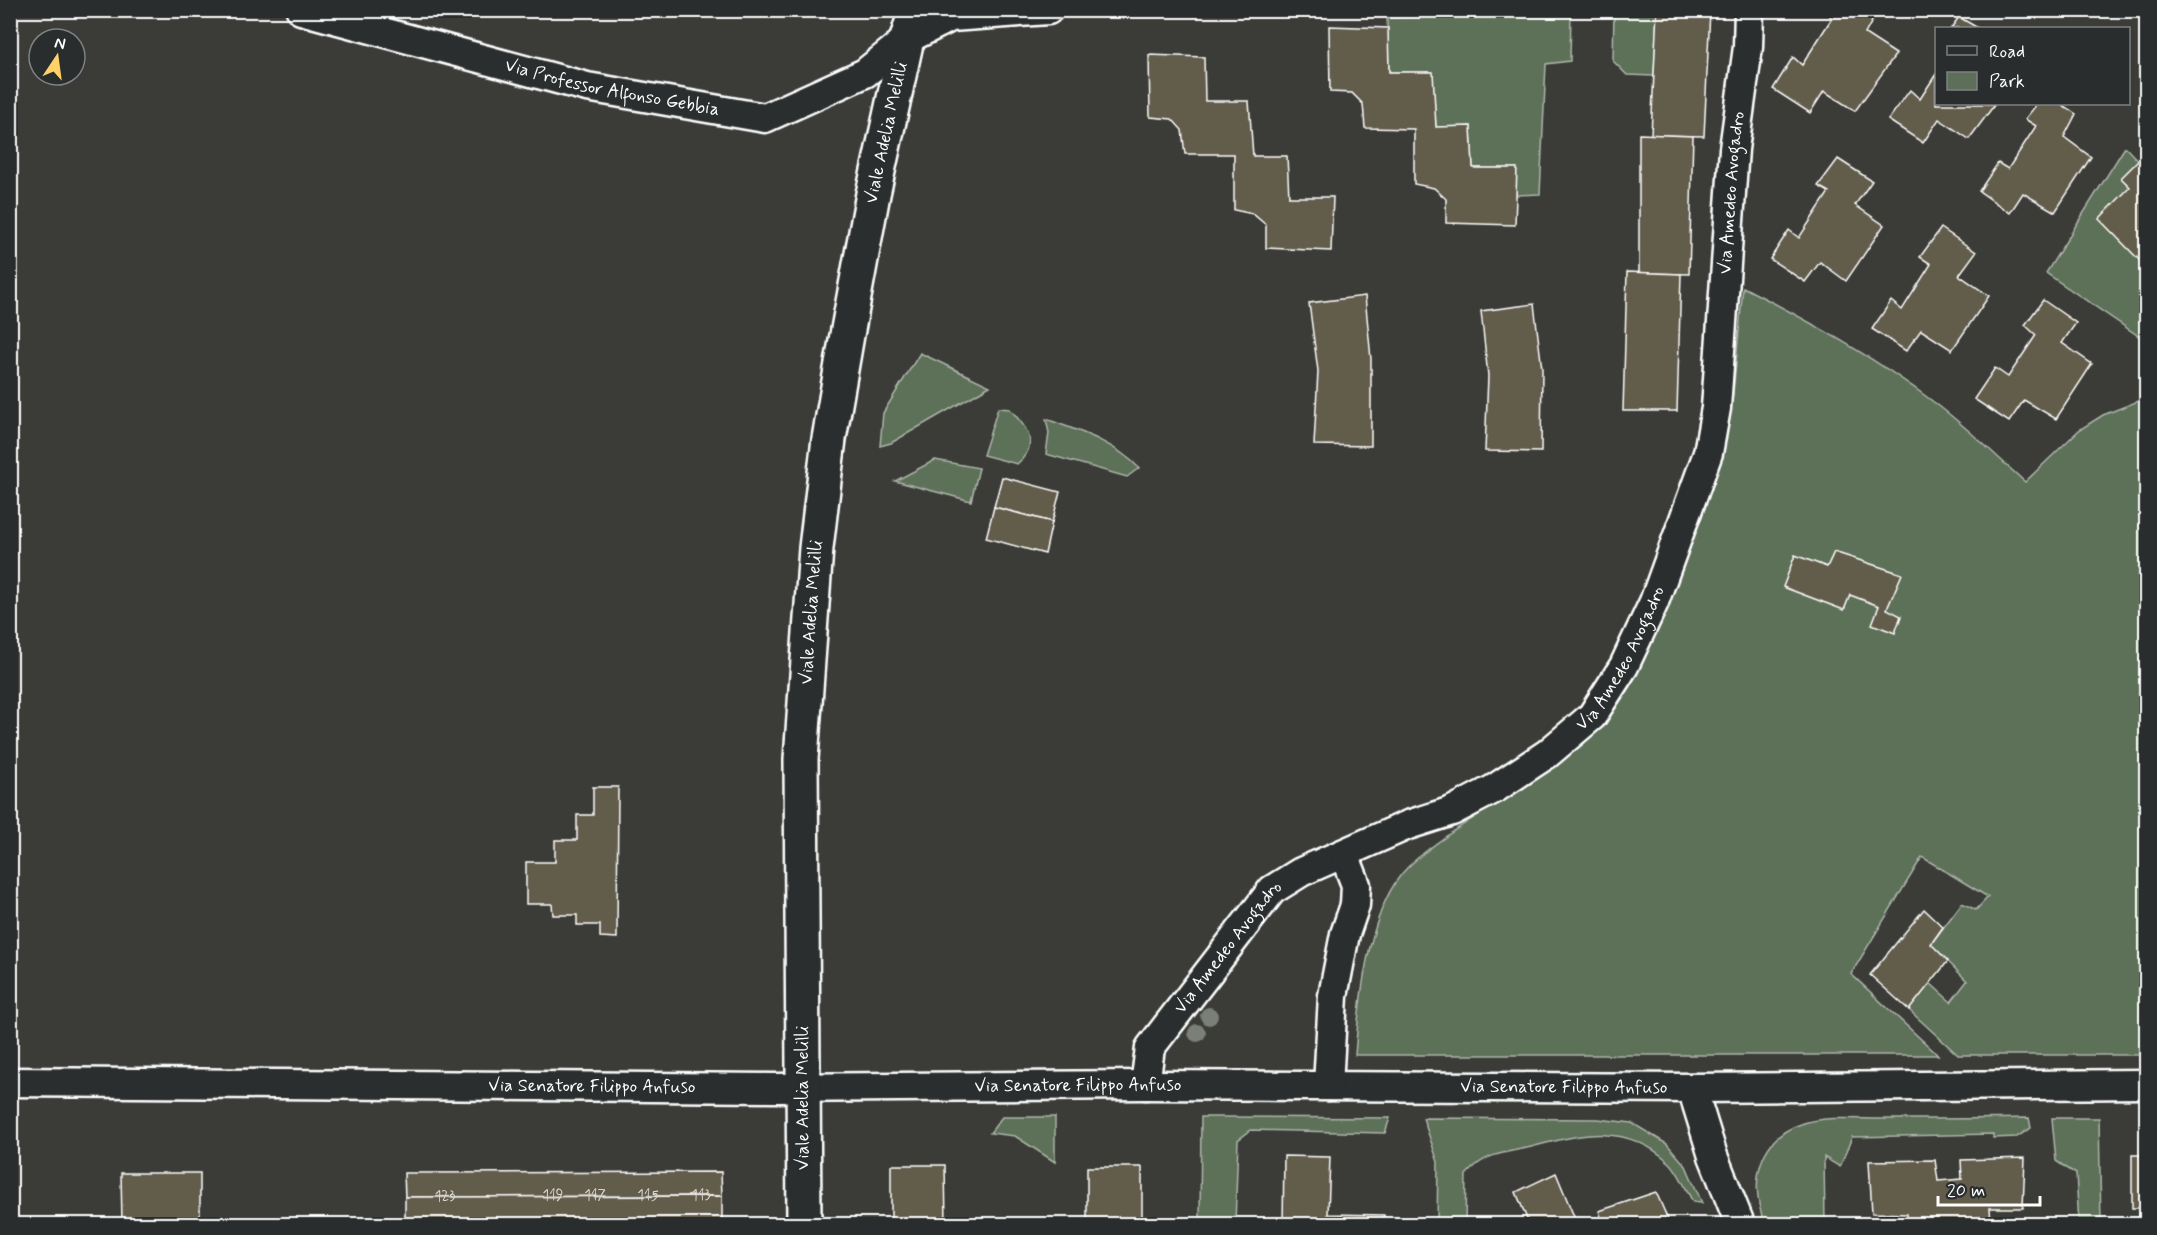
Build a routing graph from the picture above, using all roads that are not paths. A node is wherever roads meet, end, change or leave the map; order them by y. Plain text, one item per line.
1 (301, 10) edge
2 (1048, 10) edge
3 (1749, 10) edge
4 (911, 25) edge
5 (1344, 854) junction
6 (10, 1082) edge
7 (2146, 1083) edge
8 (1145, 1085) junction
9 (802, 1086) junction
10 (1328, 1086) junction
11 (1692, 1088) junction
12 (804, 1224) edge
13 (1740, 1224) edge

1 - 4 street, Via Professor Alfonso Gebbia
2 - 4 street, Via Professor Alfonso Gebbia
3 - 5 street, Via Amedeo Avogadro
4 - 9 street, Viale Adelia Melilli
5 - 8 street, Via Amedeo Avogadro
5 - 10 street
6 - 9 street, Via Senatore Filippo Anfuso
7 - 11 street, Via Senatore Filippo Anfuso
8 - 9 street, Via Senatore Filippo Anfuso
8 - 10 street, Via Senatore Filippo Anfuso
9 - 12 street, Viale Adelia Melilli
10 - 11 street, Via Senatore Filippo Anfuso
11 - 13 street

